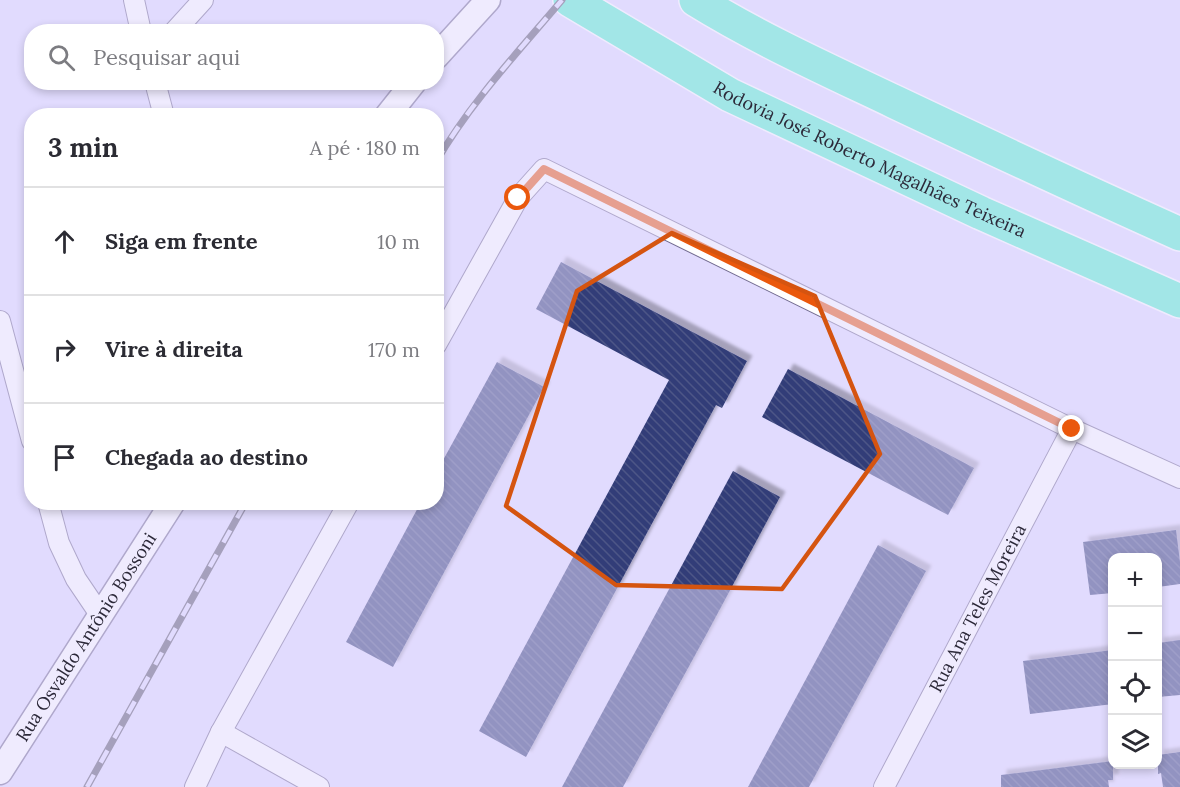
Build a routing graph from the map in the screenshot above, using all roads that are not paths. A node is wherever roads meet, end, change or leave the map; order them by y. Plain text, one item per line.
1 (134, 0) edge
2 (203, 0) edge
3 (488, 0) edge
4 (570, 0) edge
5 (696, 0) edge
6 (139, 24) edge
7 (181, 24) edge
8 (444, 48) edge
9 (156, 90) edge
10 (408, 90) edge
11 (162, 108) edge
12 (393, 108) edge
13 (1180, 234) edge
14 (1180, 301) edge
15 (0, 321) edge
16 (444, 331) edge
17 (24, 411) edge
18 (1072, 429) junction
19 (1180, 478) edge
20 (50, 510) edge
21 (168, 510) edge
22 (345, 510) edge
23 (101, 616) junction
24 (220, 732) junction
25 (0, 772) edge
26 (195, 787) edge
27 (319, 787) edge
28 (884, 787) edge

1 - 6 street
2 - 7 street
3 - 8 street
4 - 14 highway, Rodovia José Roberto Magalhães Teixeira
5 - 13 highway
9 - 11 street
10 - 12 street
15 - 17 street
16 - 18 street
18 - 19 street
18 - 28 street, Rua Ana Teles Moreira
20 - 23 street
21 - 23 street, Rua Osvaldo Antônio Bossoni
22 - 24 street
23 - 25 street, Rua Osvaldo Antônio Bossoni
24 - 26 street
24 - 27 street

